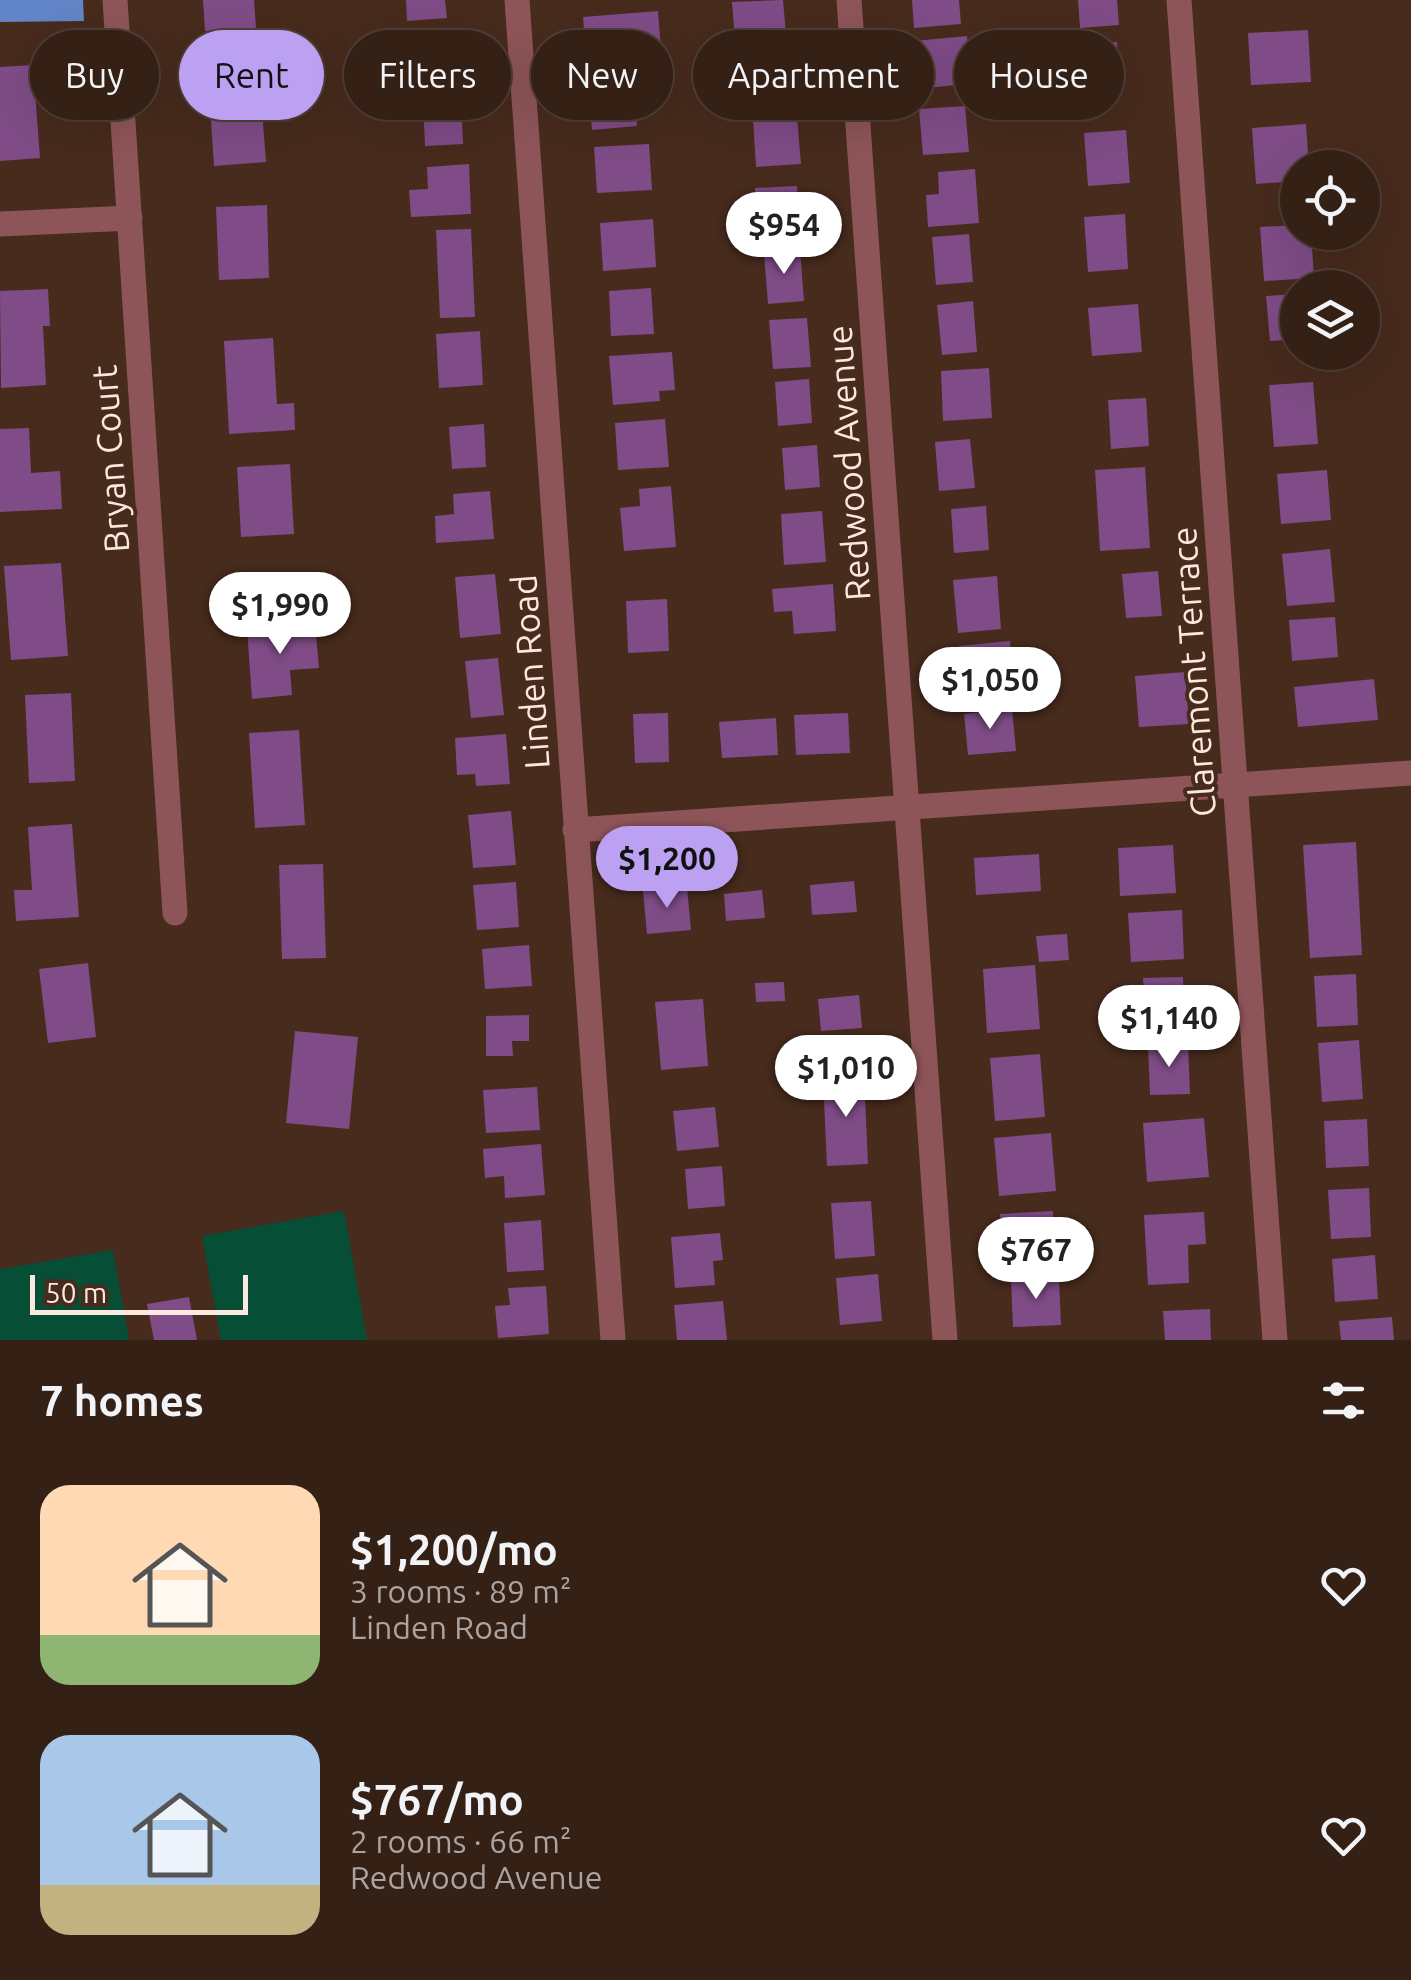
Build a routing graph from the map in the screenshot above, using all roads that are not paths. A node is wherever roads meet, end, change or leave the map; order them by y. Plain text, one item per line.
1 (114, 0) edge
2 (517, 0) edge
3 (849, 0) edge
4 (1179, 0) edge
5 (130, 218) junction
6 (0, 224) edge
7 (1411, 773) edge
8 (1237, 786) junction
9 (907, 808) junction
10 (575, 830) junction
11 (175, 912) dead end
12 (612, 1340) edge
13 (945, 1340) edge
14 (1276, 1340) edge

1 - 5 street, Bryan Court
2 - 10 street, Linden Road
3 - 9 street, Redwood Avenue
4 - 8 street, Claremont Terrace
5 - 6 street
5 - 11 street, Bryan Court
7 - 8 street
8 - 9 street
8 - 14 street, Claremont Terrace
9 - 10 street
9 - 13 street, Redwood Avenue
10 - 12 street, Linden Road

